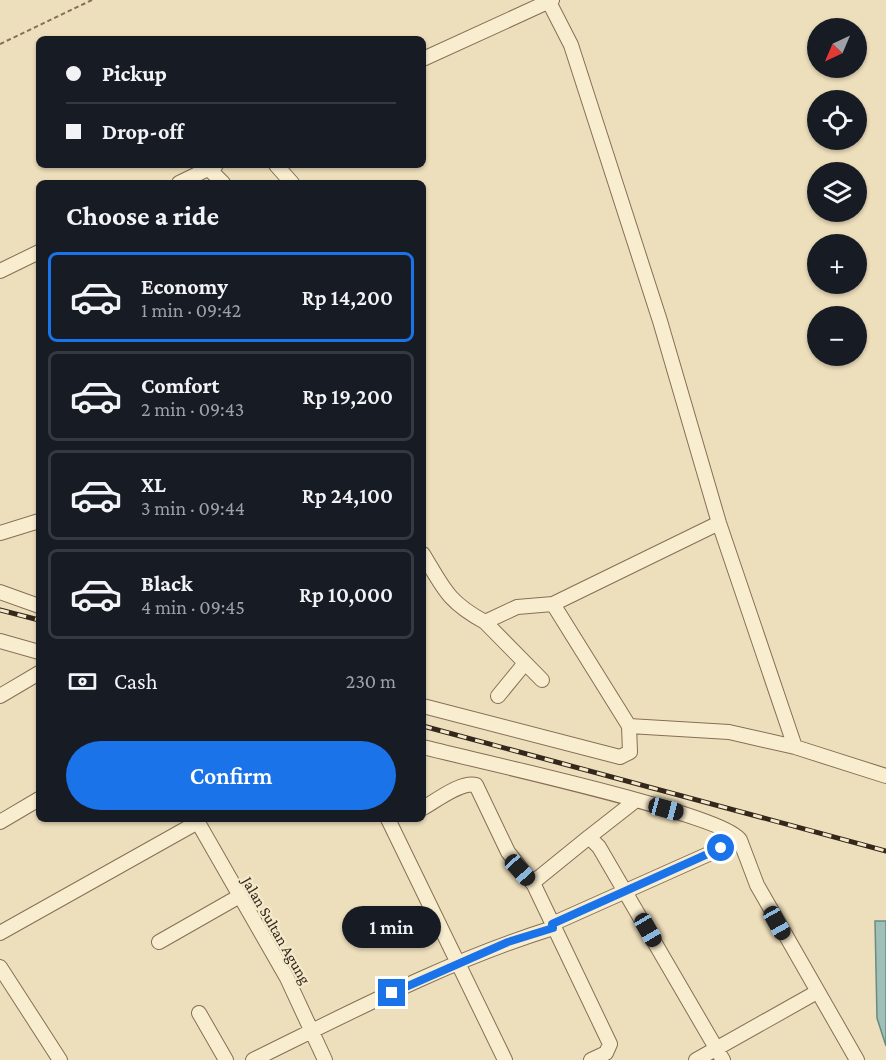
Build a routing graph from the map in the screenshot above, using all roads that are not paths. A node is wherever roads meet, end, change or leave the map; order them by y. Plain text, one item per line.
1 (549, 1) edge
2 (426, 58) edge
3 (210, 168) edge
4 (279, 168) edge
5 (185, 180) edge
6 (289, 180) edge
7 (36, 253) edge
8 (0, 271) edge
9 (36, 522) edge
10 (720, 523) junction
11 (0, 533) edge
12 (426, 560) edge
13 (0, 592) edge
14 (553, 604) junction
15 (36, 605) edge
16 (485, 622) junction
17 (0, 641) edge
18 (36, 651) edge
19 (525, 663) junction
20 (36, 675) edge
21 (542, 680) dead end
22 (0, 696) edge
23 (498, 696) dead end
24 (426, 707) edge
25 (629, 726) junction
26 (795, 747) junction
27 (426, 748) edge
28 (886, 776) edge
29 (36, 800) edge
30 (635, 801) junction
31 (426, 806) edge
32 (0, 822) edge
33 (195, 822) edge
34 (198, 822) edge
35 (394, 822) edge
36 (589, 837) junction
37 (740, 840) junction
38 (534, 885) junction
39 (624, 891) junction
40 (238, 897) junction
41 (552, 926) junction
42 (0, 933) edge
43 (159, 942) dead end
44 (459, 964) junction
45 (0, 967) edge
46 (817, 992) junction
47 (199, 1013) dead end
48 (311, 1031) junction
49 (720, 1054) edge
50 (60, 1060) edge
51 (226, 1060) edge
52 (254, 1060) edge
53 (325, 1060) edge
54 (504, 1060) edge
55 (591, 1060) edge
56 (696, 1060) edge
57 (857, 1060) edge

1 - 2 street
1 - 10 street
3 - 5 street
4 - 6 street
7 - 8 street
9 - 11 street
10 - 14 street
10 - 26 street
12 - 16 street
13 - 15 street
14 - 16 street
14 - 25 street
16 - 19 street
17 - 18 street
19 - 21 street
19 - 23 street
20 - 22 street
24 - 25 street
25 - 26 street
26 - 28 street
27 - 30 street
29 - 32 street
30 - 36 street
30 - 37 street
31 - 38 street
33 - 42 street
34 - 40 street, Jalan Sultan Agung
35 - 44 street
36 - 38 street
36 - 39 street
37 - 39 street
37 - 46 street
38 - 41 street
39 - 41 street
39 - 49 street
40 - 43 street
40 - 48 street, Jalan Sultan Agung
41 - 44 street
41 - 55 street
44 - 48 street
44 - 54 street
45 - 50 street
46 - 49 street
46 - 57 street
47 - 51 street
48 - 52 street
48 - 53 street, Jalan Sultan Agung
49 - 56 street

